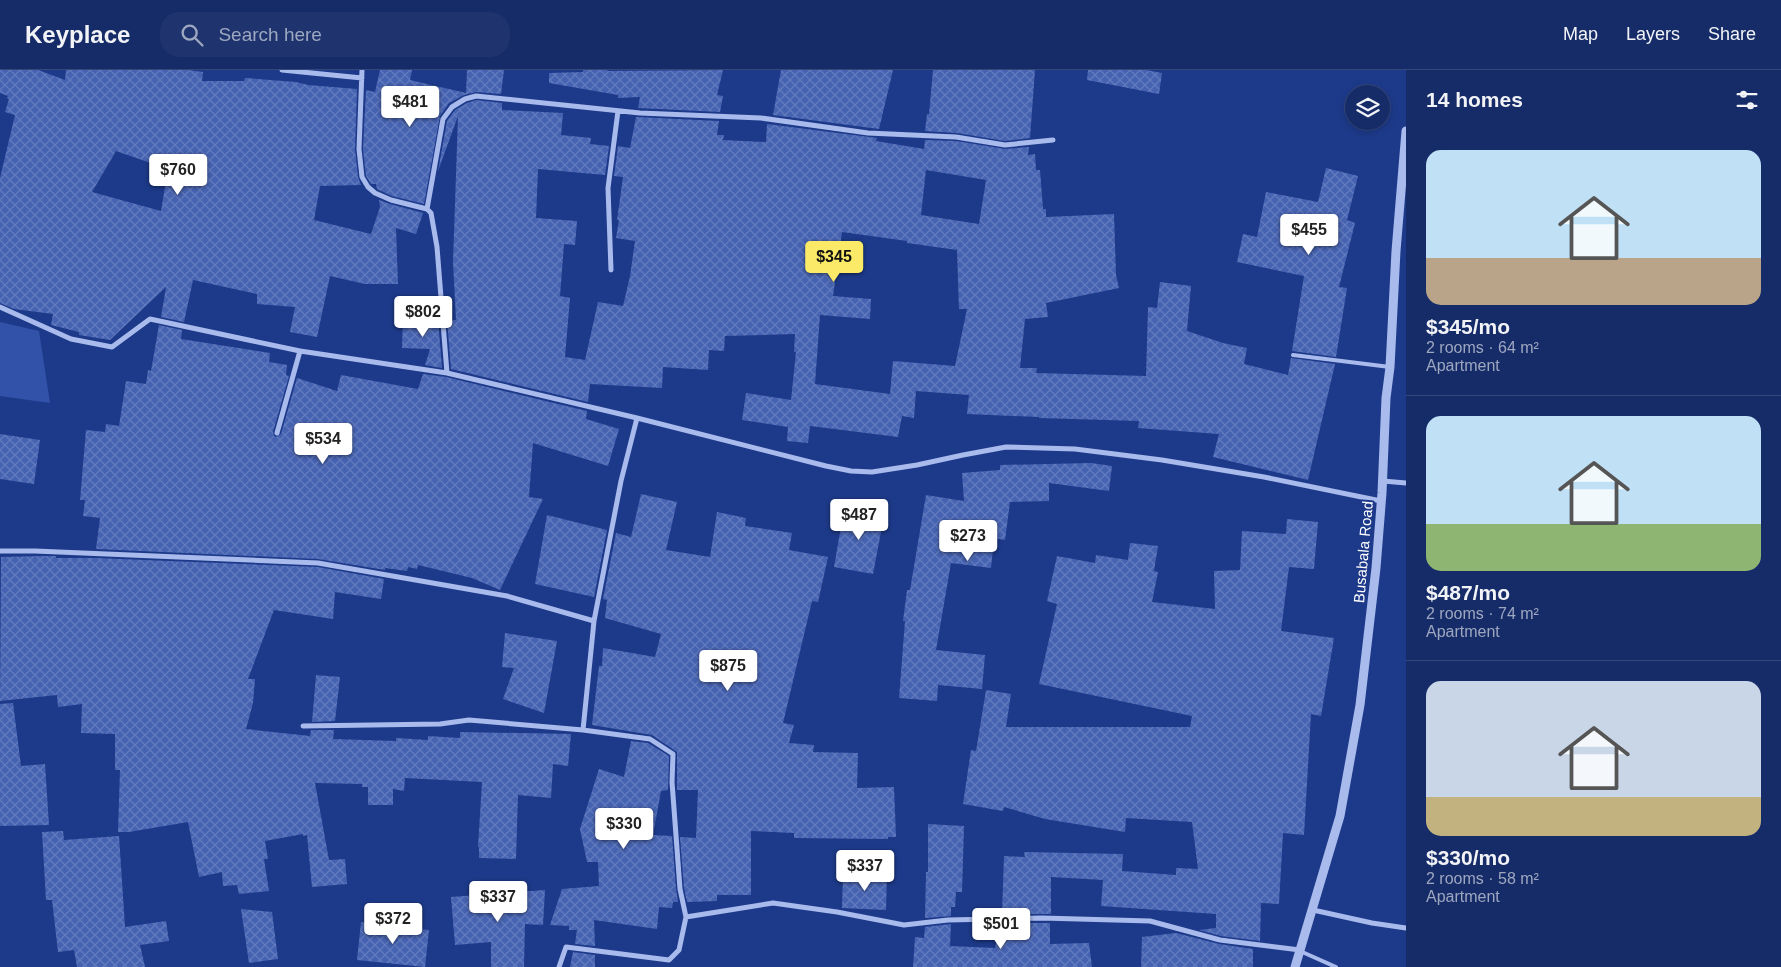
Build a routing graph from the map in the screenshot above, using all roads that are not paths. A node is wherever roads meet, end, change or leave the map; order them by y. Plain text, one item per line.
1 (282, 70) edge
2 (362, 70) edge
3 (362, 78) junction
4 (618, 111) junction
5 (1406, 131) edge
6 (1053, 140) dead end
7 (427, 209) junction
8 (611, 270) dead end
9 (0, 307) edge
10 (300, 351) junction
11 (1292, 355) dead end
12 (1390, 368) junction
13 (447, 373) junction
14 (637, 418) junction
15 (278, 433) dead end
16 (1382, 481) junction
17 (1406, 483) edge
18 (1381, 501) junction
19 (0, 551) edge
20 (594, 621) junction
21 (303, 726) dead end
22 (584, 730) junction
23 (1313, 910) junction
24 (686, 917) junction
25 (1406, 928) edge
26 (1300, 950) junction
27 (559, 967) edge
28 (1295, 967) edge
29 (1336, 967) edge

1 - 3 street
2 - 3 street
3 - 7 street
4 - 6 street
4 - 7 street
4 - 8 street
5 - 12 street, Busabala Road
7 - 13 street
9 - 10 street
10 - 13 street
10 - 15 street
11 - 12 lane
12 - 16 street, Busabala Road
13 - 14 street
14 - 18 street
14 - 20 street
16 - 17 street
16 - 18 street, Busabala Road
18 - 23 street, Busabala Road
19 - 20 street
20 - 22 street
21 - 22 street
22 - 24 street
23 - 25 street
23 - 26 street, Busabala Road
24 - 26 street
24 - 27 street
26 - 28 street, Busabala Road
26 - 29 lane

